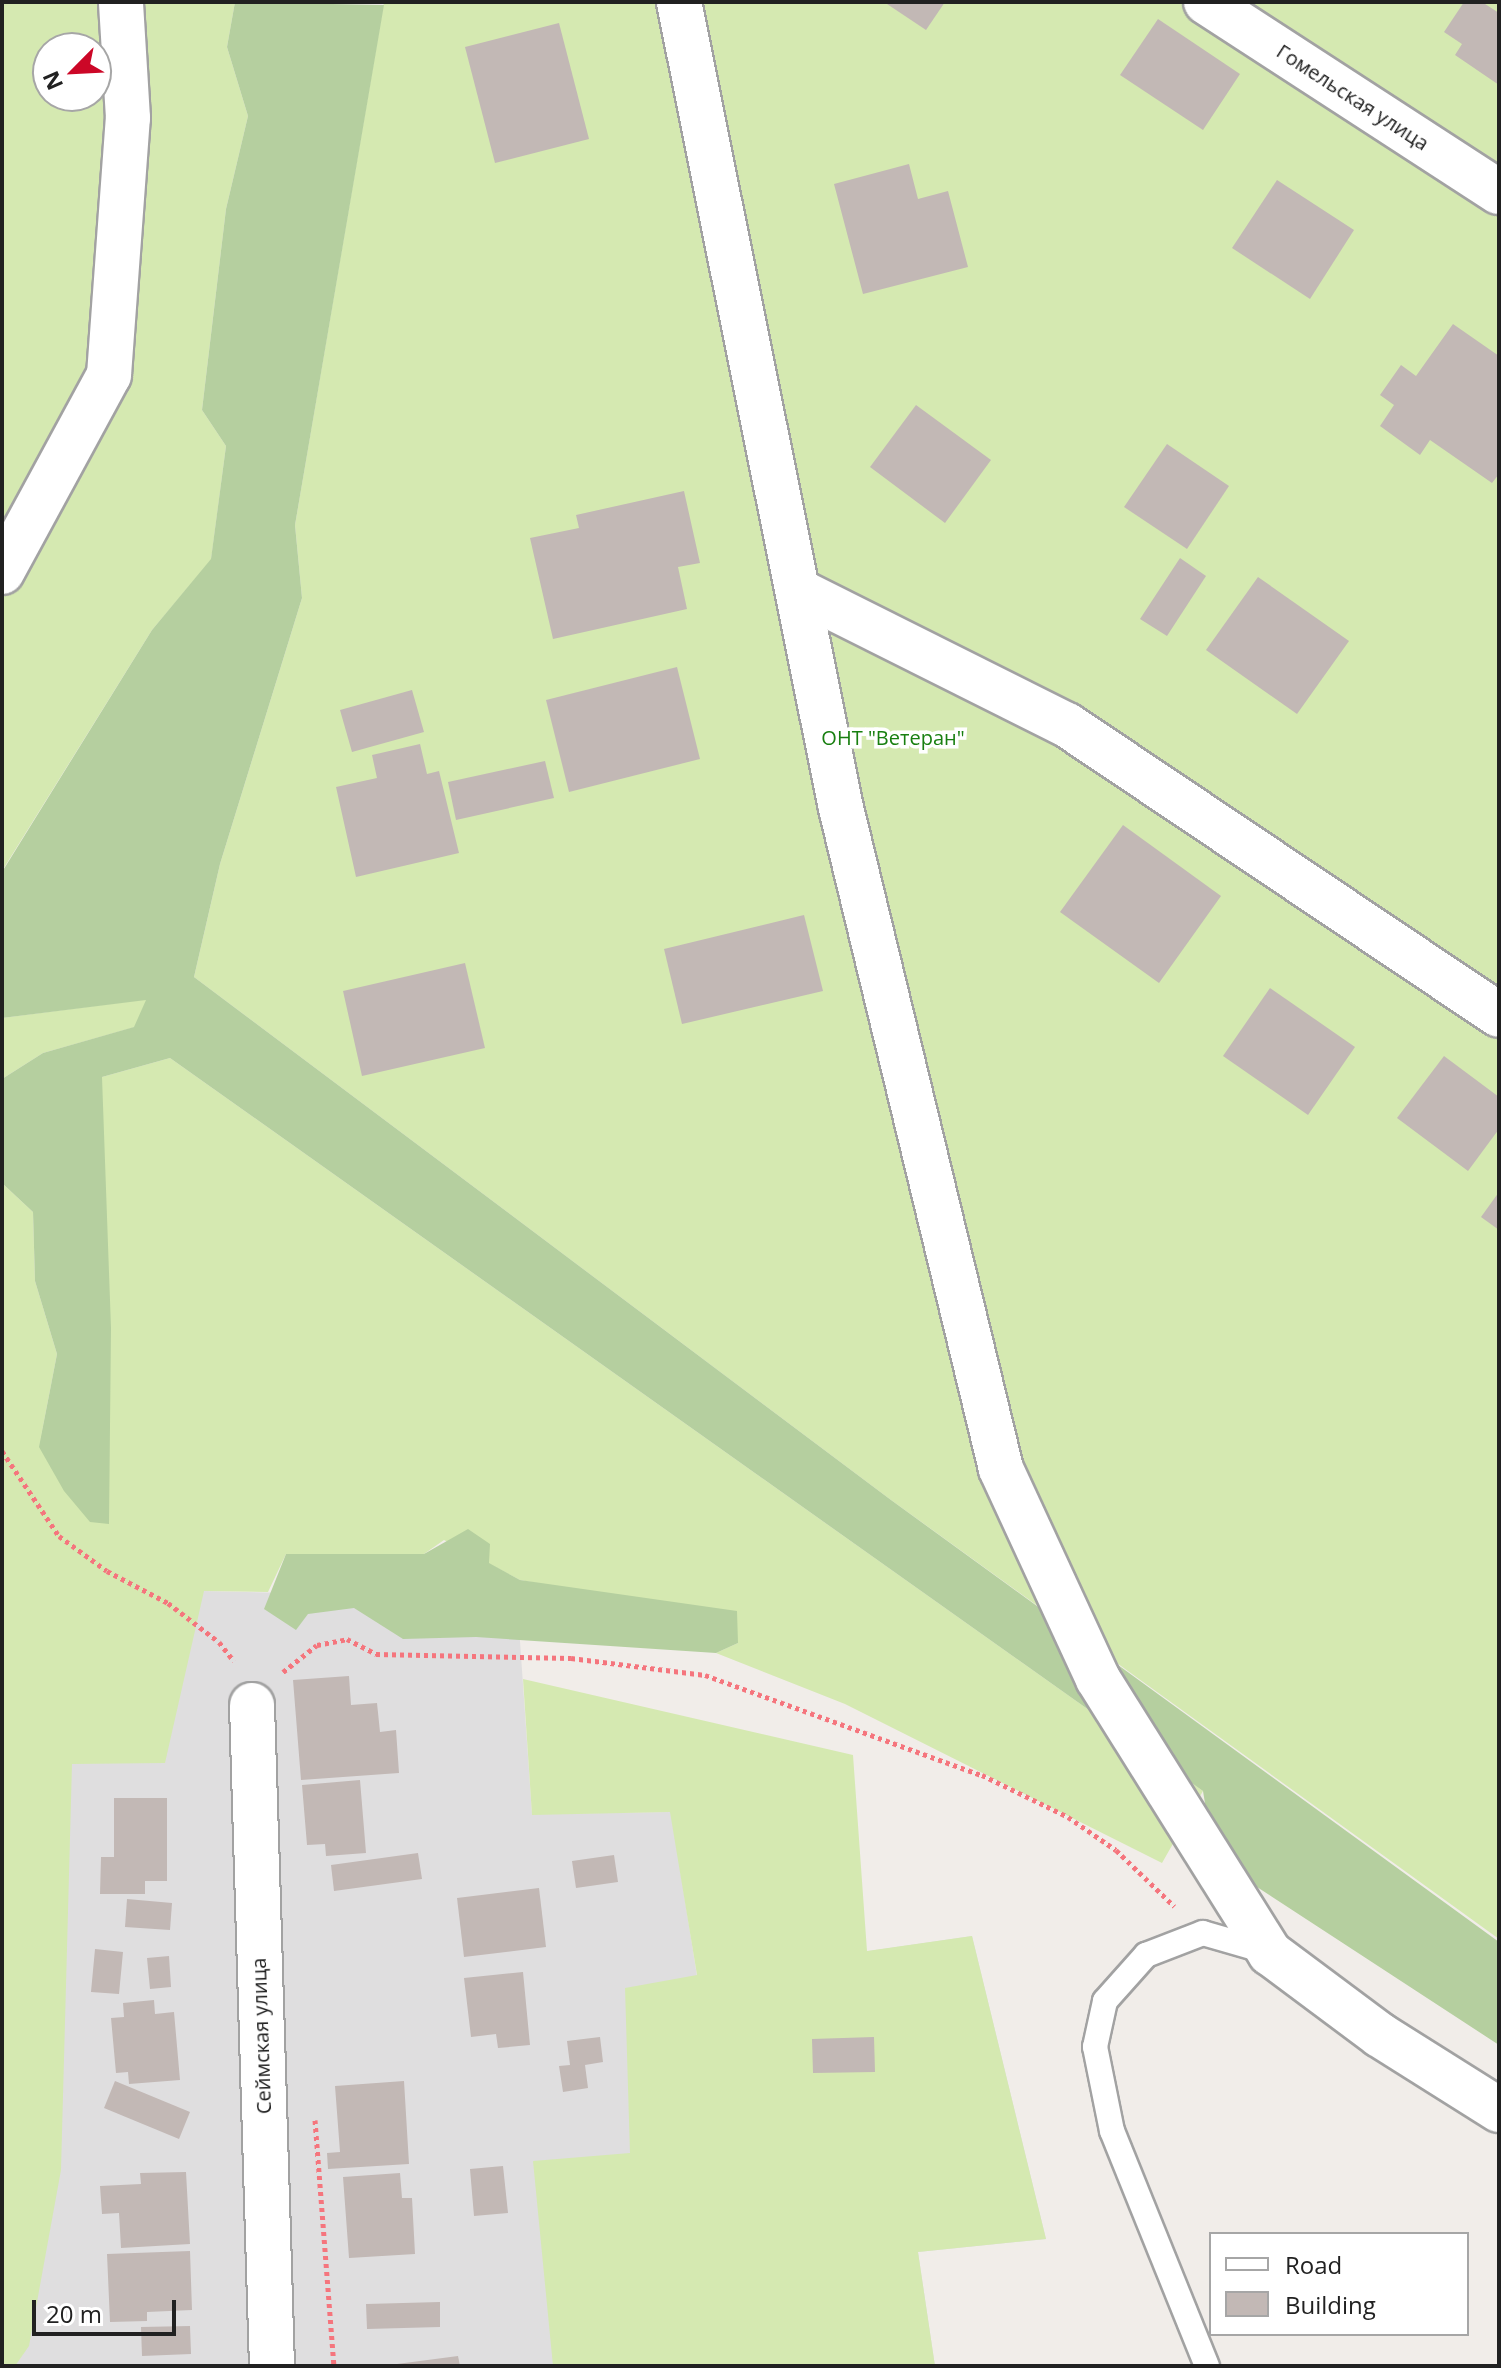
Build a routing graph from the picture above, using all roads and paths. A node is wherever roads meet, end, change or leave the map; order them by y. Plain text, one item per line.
1 (121, 2) edge
2 (679, 2) edge
3 (1206, 2) edge
4 (1499, 192) edge
5 (2, 572) edge
6 (799, 591) junction
7 (1499, 1015) edge
8 (2, 1451) edge
9 (252, 1705) junction
10 (1203, 1933) junction
11 (1270, 1953) junction
12 (1499, 2110) edge
13 (272, 2366) edge
14 (1207, 2366) edge

1 - 5 street
2 - 6 street
3 - 4 street, Гомельская улица
6 - 7 street
6 - 11 street
8 - 9 path
9 - 10 path
9 - 13 street, Сеймская улица
10 - 11 lane
10 - 14 lane
11 - 12 street

